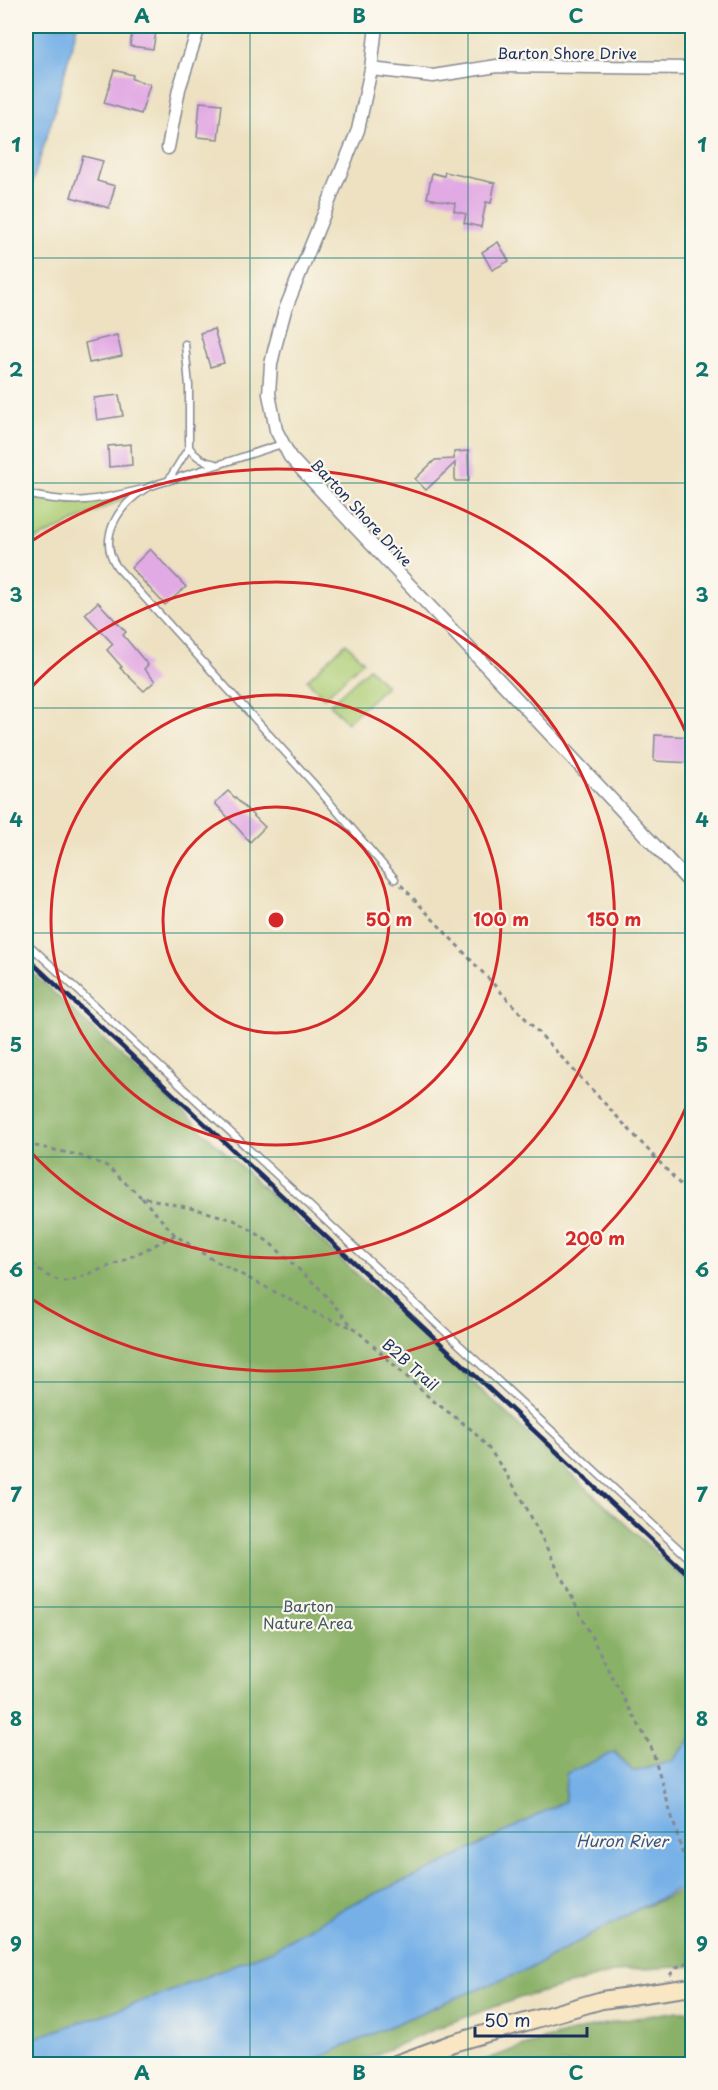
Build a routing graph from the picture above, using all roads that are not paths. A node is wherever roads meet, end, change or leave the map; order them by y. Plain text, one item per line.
1 (202, 26) edge
2 (376, 26) edge
3 (693, 68) edge
4 (371, 69) junction
5 (168, 148) dead end
6 (185, 344) dead end
7 (282, 444) junction
8 (189, 447) junction
9 (220, 464) junction
10 (168, 482) junction
11 (146, 488) junction
12 (26, 494) edge
13 (395, 879) road end
14 (693, 885) edge
15 (26, 942) edge
16 (693, 1561) edge
17 (693, 1987) edge
18 (396, 2064) edge

1 - 5 street
2 - 4 street, Barton Shore Drive
3 - 4 street, Barton Shore Drive
4 - 7 street, Barton Shore Drive
6 - 8 lane
7 - 9 lane
7 - 14 street, Barton Shore Drive
8 - 9 lane
8 - 10 lane
9 - 10 lane
10 - 11 lane
11 - 12 lane
11 - 13 lane
15 - 16 lane
17 - 18 street

